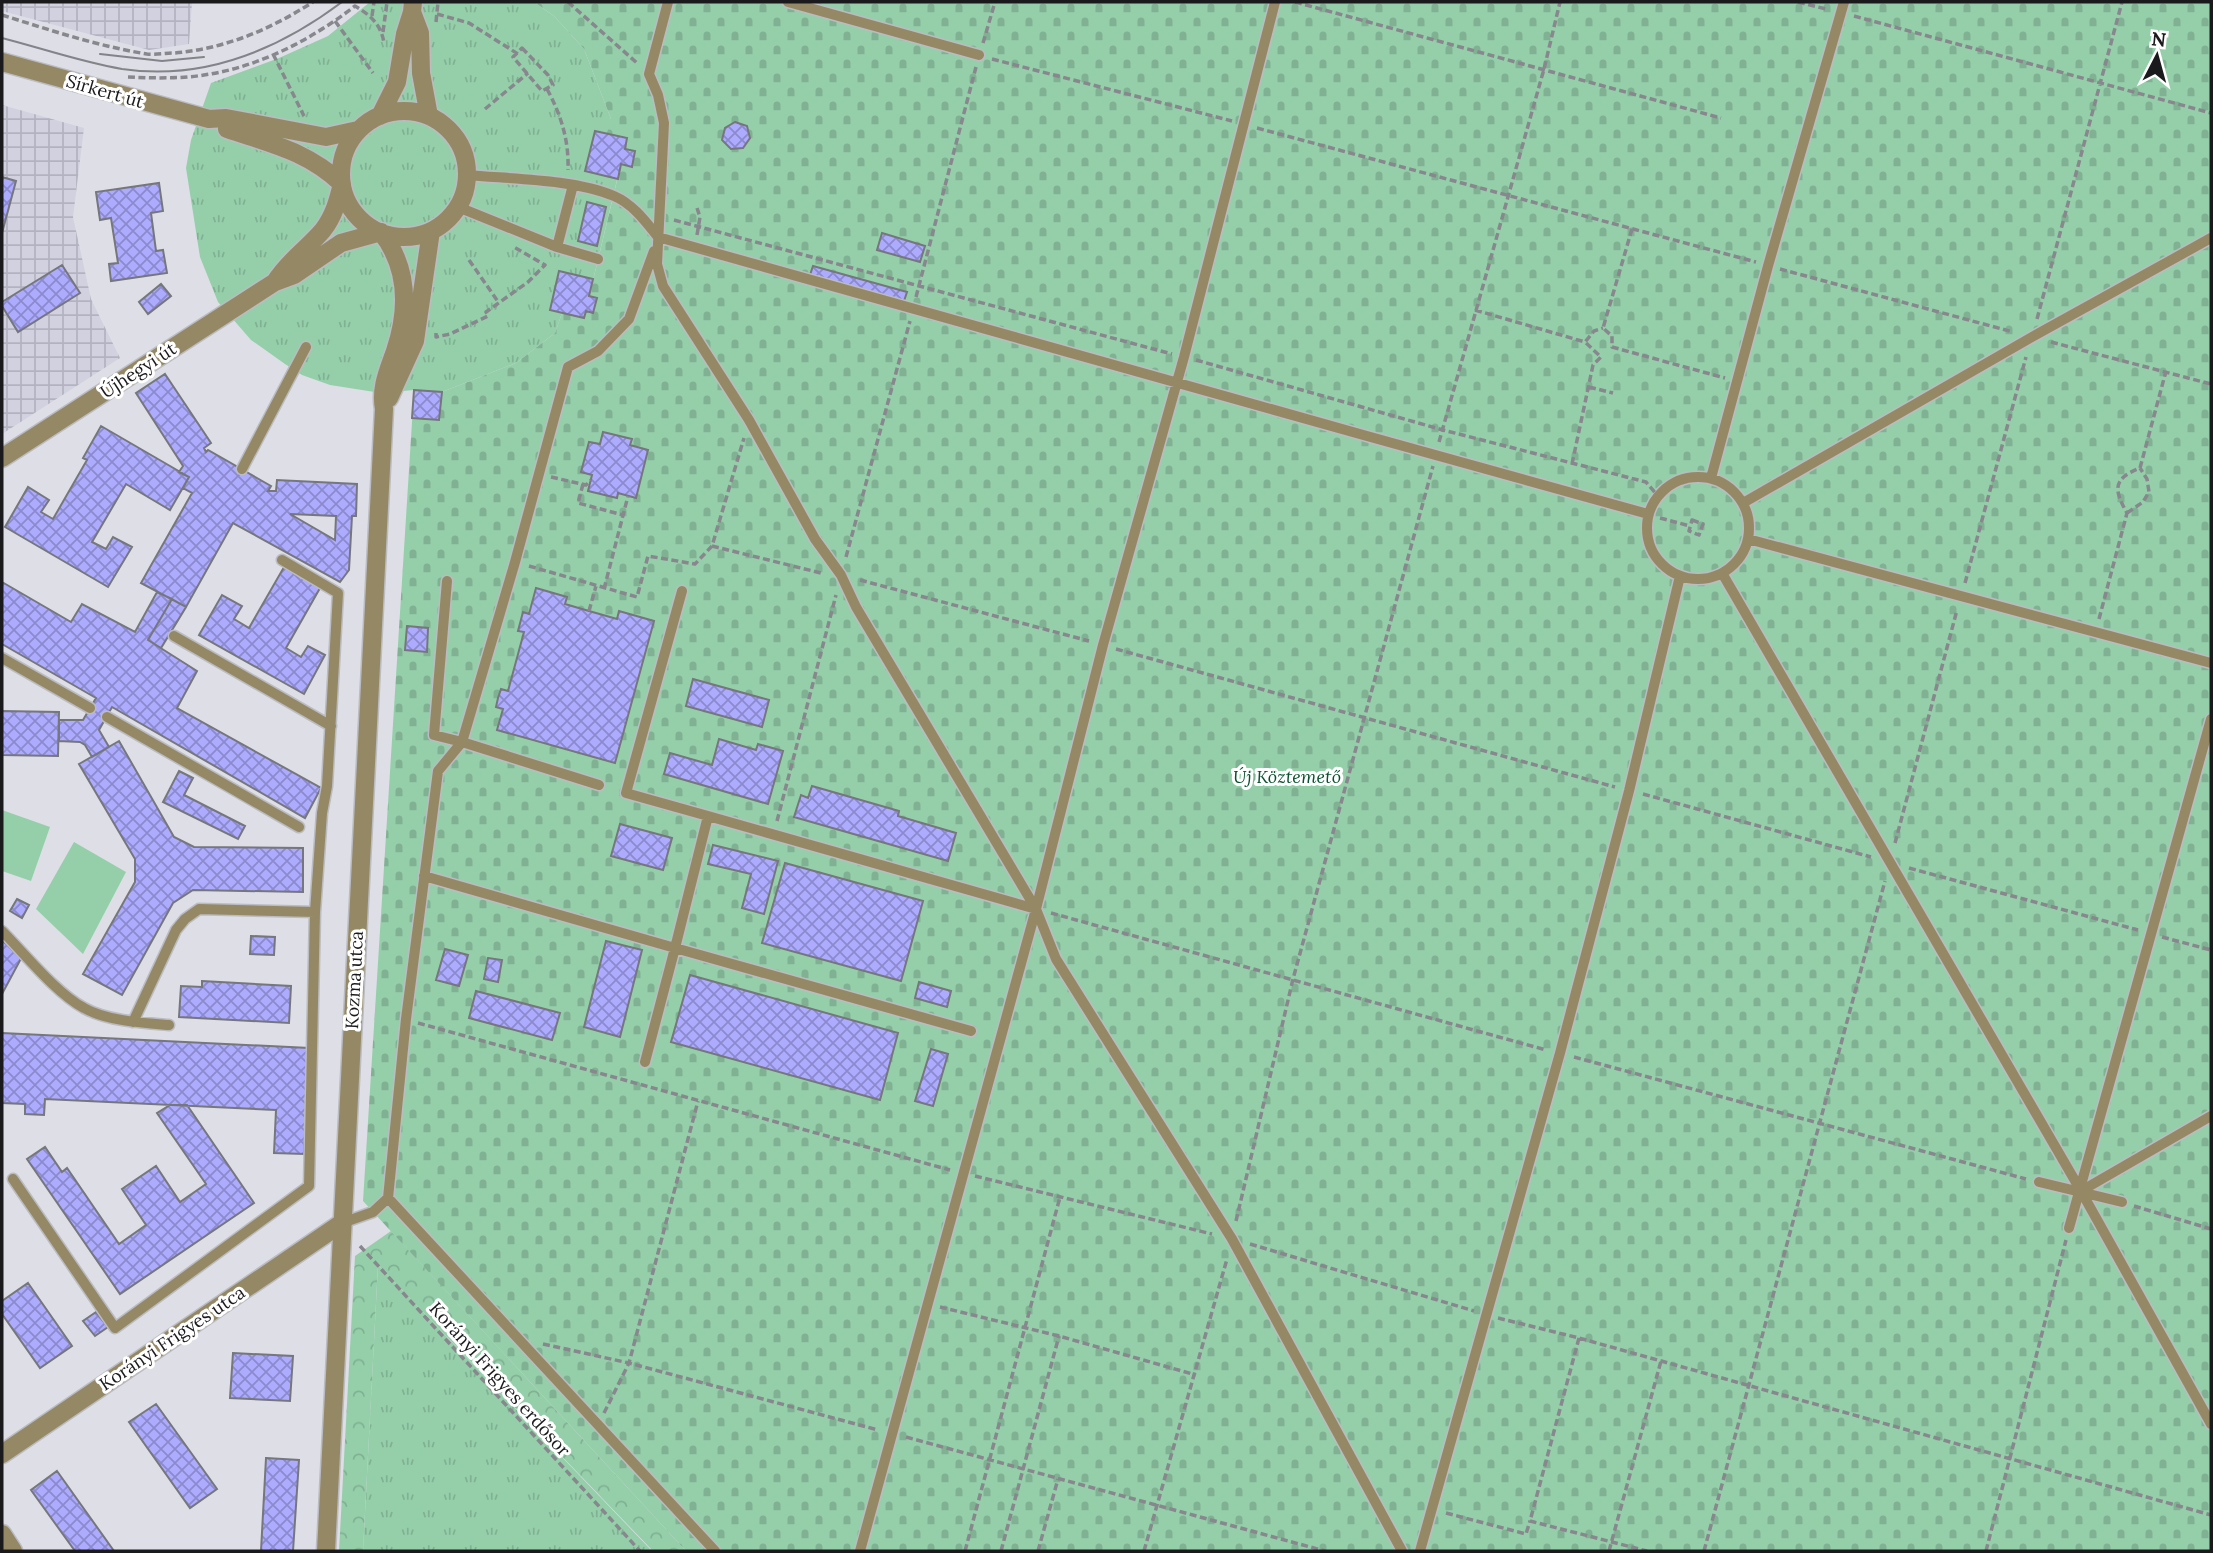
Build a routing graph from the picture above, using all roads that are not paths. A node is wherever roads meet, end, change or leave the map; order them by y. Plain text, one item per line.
1 (668, 2) edge
2 (789, 2) edge
3 (1275, 2) edge
4 (1844, 2) edge
5 (413, 7) edge
6 (979, 55) road end
7 (2, 62) edge
8 (380, 116) junction
9 (429, 116) junction
10 (209, 119) junction
11 (358, 130) junction
12 (467, 175) junction
13 (571, 181) junction
14 (342, 184) junction
15 (458, 207) junction
16 (431, 230) junction
17 (382, 232) junction
18 (658, 237) junction
19 (2211, 238) edge
20 (557, 247) junction
21 (598, 259) dead end
22 (275, 282) junction
23 (306, 347) dead end
24 (1177, 381) junction
25 (384, 409) junction
26 (2, 458) edge
27 (242, 469) dead end
28 (1711, 478) junction
29 (1743, 503) junction
30 (1648, 514) junction
31 (1748, 539) junction
32 (282, 560) dead end
33 (1722, 573) junction
34 (1680, 576) junction
35 (447, 581) dead end
36 (682, 591) dead end
37 (174, 636) dead end
38 (2, 658) edge
39 (2211, 663) edge
40 (90, 708) dead end
41 (107, 717) dead end
42 (2211, 719) edge
43 (331, 726) junction
44 (462, 742) junction
45 (599, 785) dead end
46 (708, 816) junction
47 (299, 827) dead end
48 (424, 876) junction
49 (1036, 909) junction
50 (315, 912) junction
51 (2, 931) edge
52 (675, 947) junction
53 (133, 1022) junction
54 (169, 1025) dead end
55 (971, 1031) dead end
56 (645, 1062) dead end
57 (2211, 1116) edge
58 (13, 1179) dead end
59 (2039, 1182) road end
60 (2081, 1191) junction
61 (388, 1198) junction
62 (2122, 1202) road end
63 (342, 1223) junction
64 (2069, 1228) road end
65 (2211, 1424) edge
66 (2, 1454) edge
67 (2, 1534) edge
68 (13, 1551) edge
69 (326, 1551) edge
70 (715, 1551) edge
71 (860, 1551) edge
72 (1402, 1551) edge
73 (1420, 1551) edge

1 - 18 lane
2 - 6 lane
3 - 24 lane
4 - 28 lane
5 - 8 street
5 - 9 street
7 - 10 street, Sírkert út
8 - 9 street
8 - 11 street
9 - 12 street
10 - 11 street, Sírkert út
10 - 14 street, Sírkert út
11 - 14 street
12 - 13 lane
12 - 15 street
13 - 18 lane
13 - 20 lane
14 - 17 street, Kozma utca
14 - 22 street, Újhegyi út
15 - 16 street
15 - 20 lane
16 - 17 street
16 - 25 street, Kozma utca
17 - 22 street, Újhegyi út
17 - 25 street, Kozma utca
18 - 24 lane
18 - 44 lane
18 - 49 lane
19 - 29 lane
20 - 21 lane
22 - 26 street, Újhegyi út
23 - 27 lane
24 - 30 lane
24 - 49 lane
25 - 63 street, Kozma utca
28 - 29 lane
28 - 30 lane
29 - 31 lane
30 - 34 lane
31 - 33 lane
31 - 39 lane
32 - 43 lane
33 - 34 lane
33 - 60 lane
34 - 73 lane
35 - 44 lane
36 - 46 lane
37 - 43 lane
38 - 40 lane
41 - 47 lane
42 - 60 lane
43 - 50 lane
44 - 45 lane
44 - 48 lane
46 - 49 lane
46 - 52 lane
48 - 52 lane
48 - 61 lane
49 - 71 lane
49 - 72 lane
50 - 53 lane
50 - 58 lane
51 - 53 lane
52 - 55 lane
52 - 56 lane
53 - 54 lane
57 - 60 lane
59 - 60 lane
60 - 62 lane
60 - 64 lane
60 - 65 lane
61 - 63 lane
61 - 70 lane
63 - 66 street, Korányi Frigyes utca
63 - 69 street, Kozma utca
67 - 68 street

